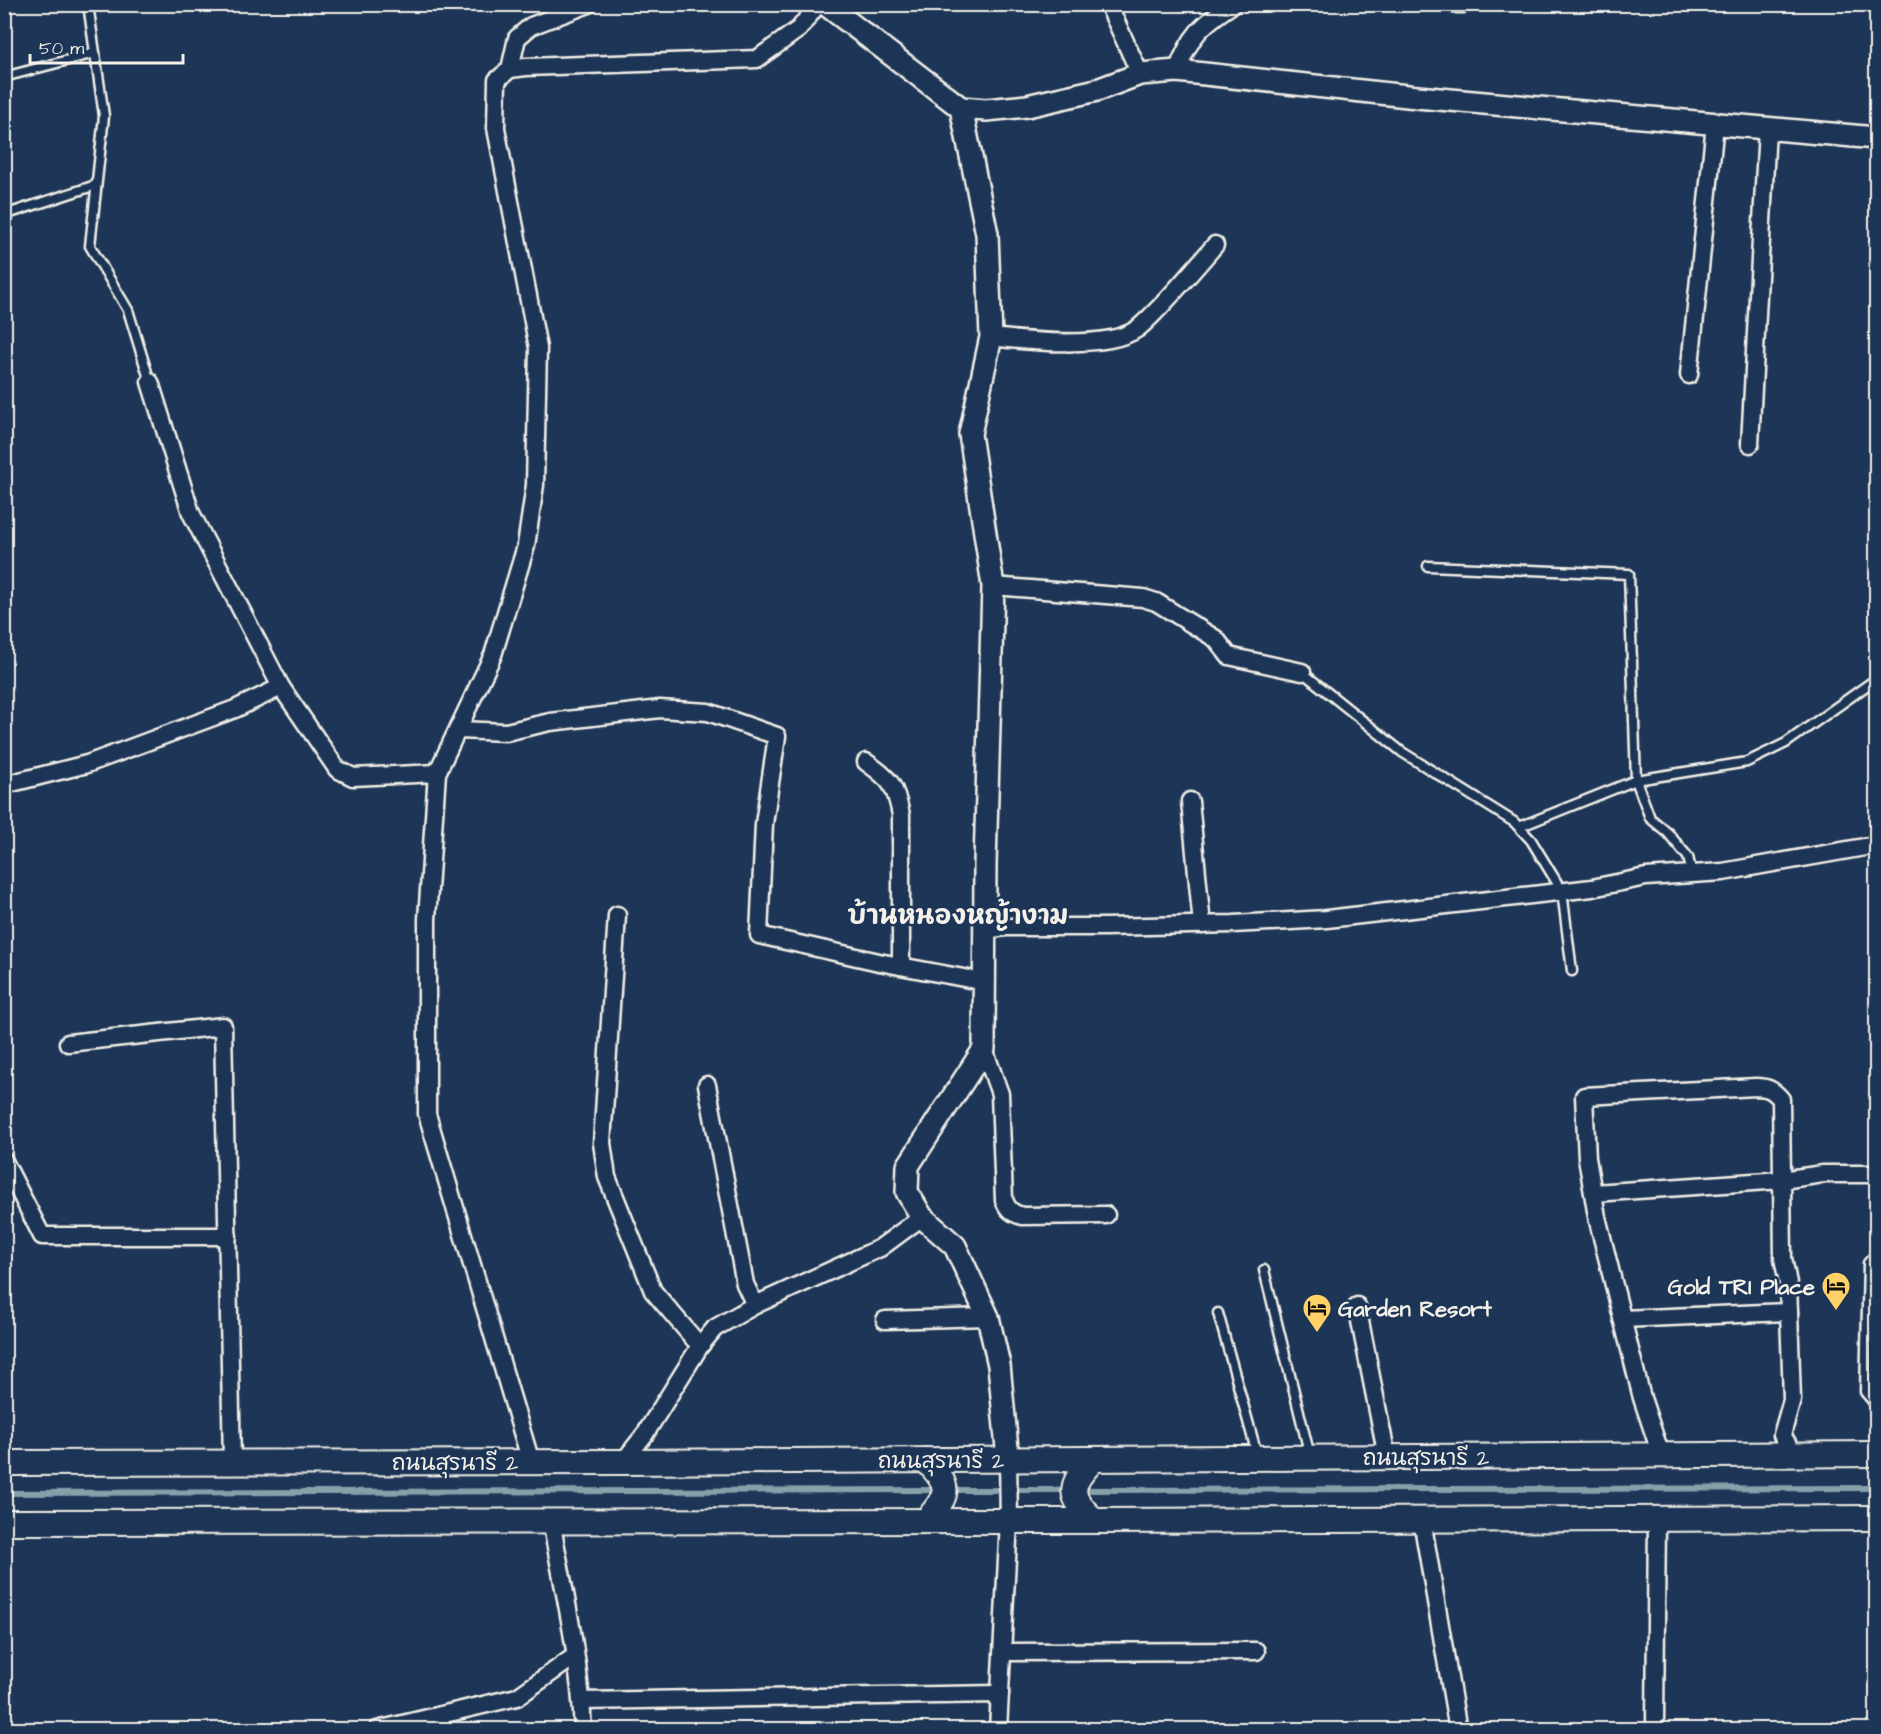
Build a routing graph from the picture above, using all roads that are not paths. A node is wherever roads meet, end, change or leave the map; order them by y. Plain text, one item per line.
1 (88, 4) edge
2 (590, 4) edge
3 (818, 4) edge
4 (825, 4) edge
5 (1108, 4) edge
6 (1233, 4) edge
7 (1456, 4) edge
8 (1463, 4) edge
9 (95, 53) junction
10 (510, 69) junction
11 (1177, 71) junction
12 (1140, 74) junction
13 (4, 77) edge
14 (961, 108) junction
15 (1715, 124) junction
16 (1767, 129) junction
17 (1876, 138) edge
18 (96, 185) junction
19 (4, 215) edge
20 (1215, 245) dead end
21 (991, 338) junction
22 (1689, 375) dead end
23 (150, 382) joint
24 (1749, 444) dead end
25 (1428, 566) dead end
26 (993, 586) junction
27 (1302, 672) joint
28 (1876, 679) edge
29 (281, 687) junction
30 (458, 730) junction
31 (866, 762) dead end
32 (437, 773) junction
33 (1636, 780) junction
34 (4, 785) edge
35 (1190, 801) dead end
36 (1518, 827) junction
37 (1876, 845) edge
38 (1692, 874) junction
39 (1562, 891) junction
40 (617, 915) dead end
41 (1202, 925) junction
42 (985, 930) junction
43 (901, 966) junction
44 (1572, 971) dead end
45 (986, 982) junction
46 (68, 1043) dead end
47 (984, 1049) junction
48 (707, 1085) dead end
49 (4, 1161) edge
50 (1876, 1174) edge
51 (1782, 1180) junction
52 (1594, 1193) junction
53 (1106, 1215) dead end
54 (922, 1217) junction
55 (228, 1236) junction
56 (1876, 1254) edge
57 (1264, 1270) dead end
58 (755, 1305) junction
59 (1357, 1306) dead end
60 (1789, 1312) junction
61 (1218, 1313) dead end
62 (988, 1317) junction
63 (1622, 1318) junction
64 (885, 1320) dead end
65 (700, 1346) junction
66 (1876, 1405) edge
67 (1876, 1454) edge
68 (1661, 1455) junction
69 (1795, 1455) junction
70 (1387, 1457) junction
71 (1310, 1458) junction
72 (1258, 1459) junction
73 (232, 1462) junction
74 (531, 1462) junction
75 (623, 1462) junction
76 (4, 1463) edge
77 (933, 1467) junction
78 (1008, 1467) junction
79 (1087, 1467) junction
80 (1009, 1513) junction
81 (932, 1514) junction
82 (1088, 1514) junction
83 (1876, 1518) edge
84 (1657, 1519) junction
85 (1422, 1520) junction
86 (551, 1521) junction
87 (4, 1522) edge
88 (1256, 1651) dead end
89 (1004, 1652) junction
90 (575, 1656) junction
91 (1000, 1694) junction
92 (582, 1701) junction
93 (377, 1730) edge
94 (583, 1730) edge
95 (998, 1730) edge
96 (1458, 1730) edge
97 (1656, 1730) edge

1 - 9 lane
2 - 10 street
3 - 10 street
4 - 14 street
5 - 12 street
6 - 11 street
7 - 8 street
9 - 13 lane
9 - 18 lane
10 - 30 street
11 - 12 street
11 - 15 street
12 - 14 street
14 - 21 street
15 - 16 street
15 - 22 street
16 - 17 street
16 - 24 street
18 - 19 lane
18 - 23 lane
20 - 21 street
21 - 26 street
23 - 29 street
25 - 33 lane
26 - 27 street
26 - 42 street
27 - 36 lane
28 - 33 lane
29 - 32 street
29 - 34 street
30 - 32 street
30 - 43 street
31 - 43 street
32 - 74 street
33 - 36 lane
33 - 38 lane
35 - 41 street
36 - 39 lane
37 - 38 street
38 - 39 street
39 - 41 street
39 - 44 lane
40 - 65 street
41 - 42 street
42 - 45 street
43 - 45 street
45 - 47 street
46 - 55 street
47 - 53 street
47 - 54 street
48 - 58 street
49 - 55 street
50 - 51 street
51 - 52 street
51 - 52 street
51 - 60 street
52 - 63 street
54 - 58 street
54 - 62 street
55 - 73 street
56 - 66 lane
57 - 71 lane
58 - 65 street
59 - 70 street
60 - 63 street
60 - 69 street
61 - 72 lane
62 - 64 street
62 - 78 street
63 - 68 street
65 - 75 street
67 - 69 main road, ถนนสุรนารี 2
68 - 69 main road, ถนนสุรนารี 2
68 - 70 main road, ถนนสุรนารี 2
70 - 71 main road, ถนนสุรนารี 2
71 - 72 main road, ถนนสุรนารี 2
72 - 79 main road, ถนนสุรนารี 2
73 - 74 main road, ถนนสุรนารี 2
73 - 76 main road, ถนนสุรนารี 2
74 - 75 main road, ถนนสุรนารี 2
75 - 77 main road, ถนนสุรนารี 2
77 - 78 main road, ถนนสุรนารี 2
77 - 81 main road
78 - 79 main road, ถนนสุรนารี 2
78 - 80 street
79 - 82 main road
80 - 81 main road
80 - 82 main road
80 - 89 street
81 - 86 main road
82 - 85 main road
83 - 84 main road
84 - 85 main road
84 - 97 street
85 - 96 street
86 - 87 main road
86 - 90 street
88 - 89 street
89 - 91 street
90 - 92 street
90 - 93 street
91 - 92 street
91 - 95 street
92 - 94 street

